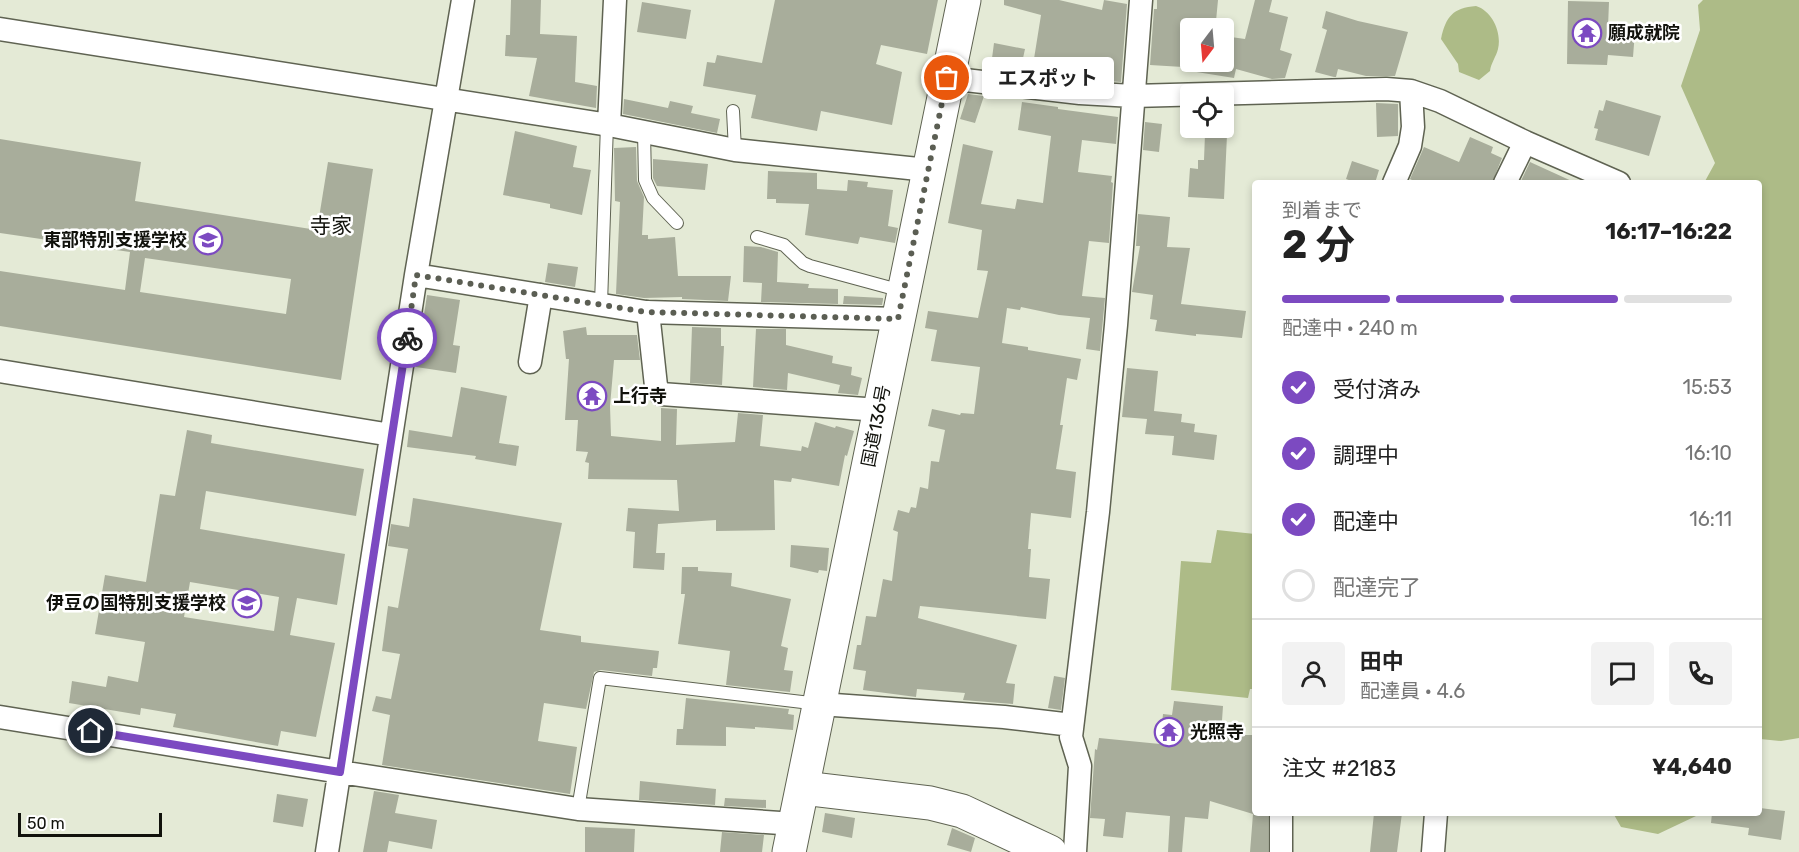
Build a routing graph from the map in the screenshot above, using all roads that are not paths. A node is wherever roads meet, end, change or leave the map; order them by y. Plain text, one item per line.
1 (463, 0) edge
2 (615, 0) edge
3 (964, 0) edge
4 (1141, 0) edge
5 (0, 29) edge
6 (947, 78) junction
7 (1411, 91) junction
8 (1133, 96) junction
9 (447, 100) junction
10 (733, 111) dead end
11 (608, 125) junction
12 (644, 132) junction
13 (1525, 142) junction
14 (735, 150) junction
15 (928, 170) junction
16 (1395, 180) edge
17 (1506, 180) edge
18 (1612, 180) edge
19 (677, 223) dead end
20 (757, 237) dead end
21 (416, 275) junction
22 (541, 295) junction
23 (601, 304) junction
24 (901, 305) junction
25 (648, 312) junction
26 (530, 362) dead end
27 (0, 371) edge
28 (879, 410) junction
29 (391, 435) junction
30 (820, 704) junction
31 (0, 717) edge
32 (1072, 725) junction
33 (340, 772) junction
34 (803, 788) junction
35 (578, 808) junction
36 (1281, 816) edge
37 (1436, 816) edge
38 (792, 838) edge
39 (327, 852) edge
40 (1050, 852) edge
41 (1075, 852) edge
42 (1281, 852) edge
43 (1433, 852) edge

1 - 9 street
2 - 11 street
3 - 6 main road, 国道136号
4 - 8 street
5 - 9 street
6 - 8 street
6 - 15 main road, 国道136号
7 - 8 street
7 - 13 street
7 - 16 street
8 - 32 street
9 - 11 street
9 - 21 street
10 - 14 lane
11 - 12 street
11 - 23 lane
12 - 14 street
12 - 19 lane
13 - 17 street
13 - 18 street
14 - 15 street
15 - 24 main road, 国道136号
20 - 24 lane
21 - 22 street
21 - 29 street
22 - 23 street
22 - 26 street
23 - 25 street
24 - 25 street
24 - 28 main road, 国道136号
25 - 28 street
27 - 29 street
28 - 30 main road, 国道136号
29 - 33 street
30 - 32 street
30 - 34 main road, 国道136号
30 - 35 lane
31 - 33 street
32 - 41 street
33 - 35 street
33 - 39 street
34 - 38 main road, 国道136号
34 - 40 main road
35 - 38 street
36 - 42 street
37 - 43 street

